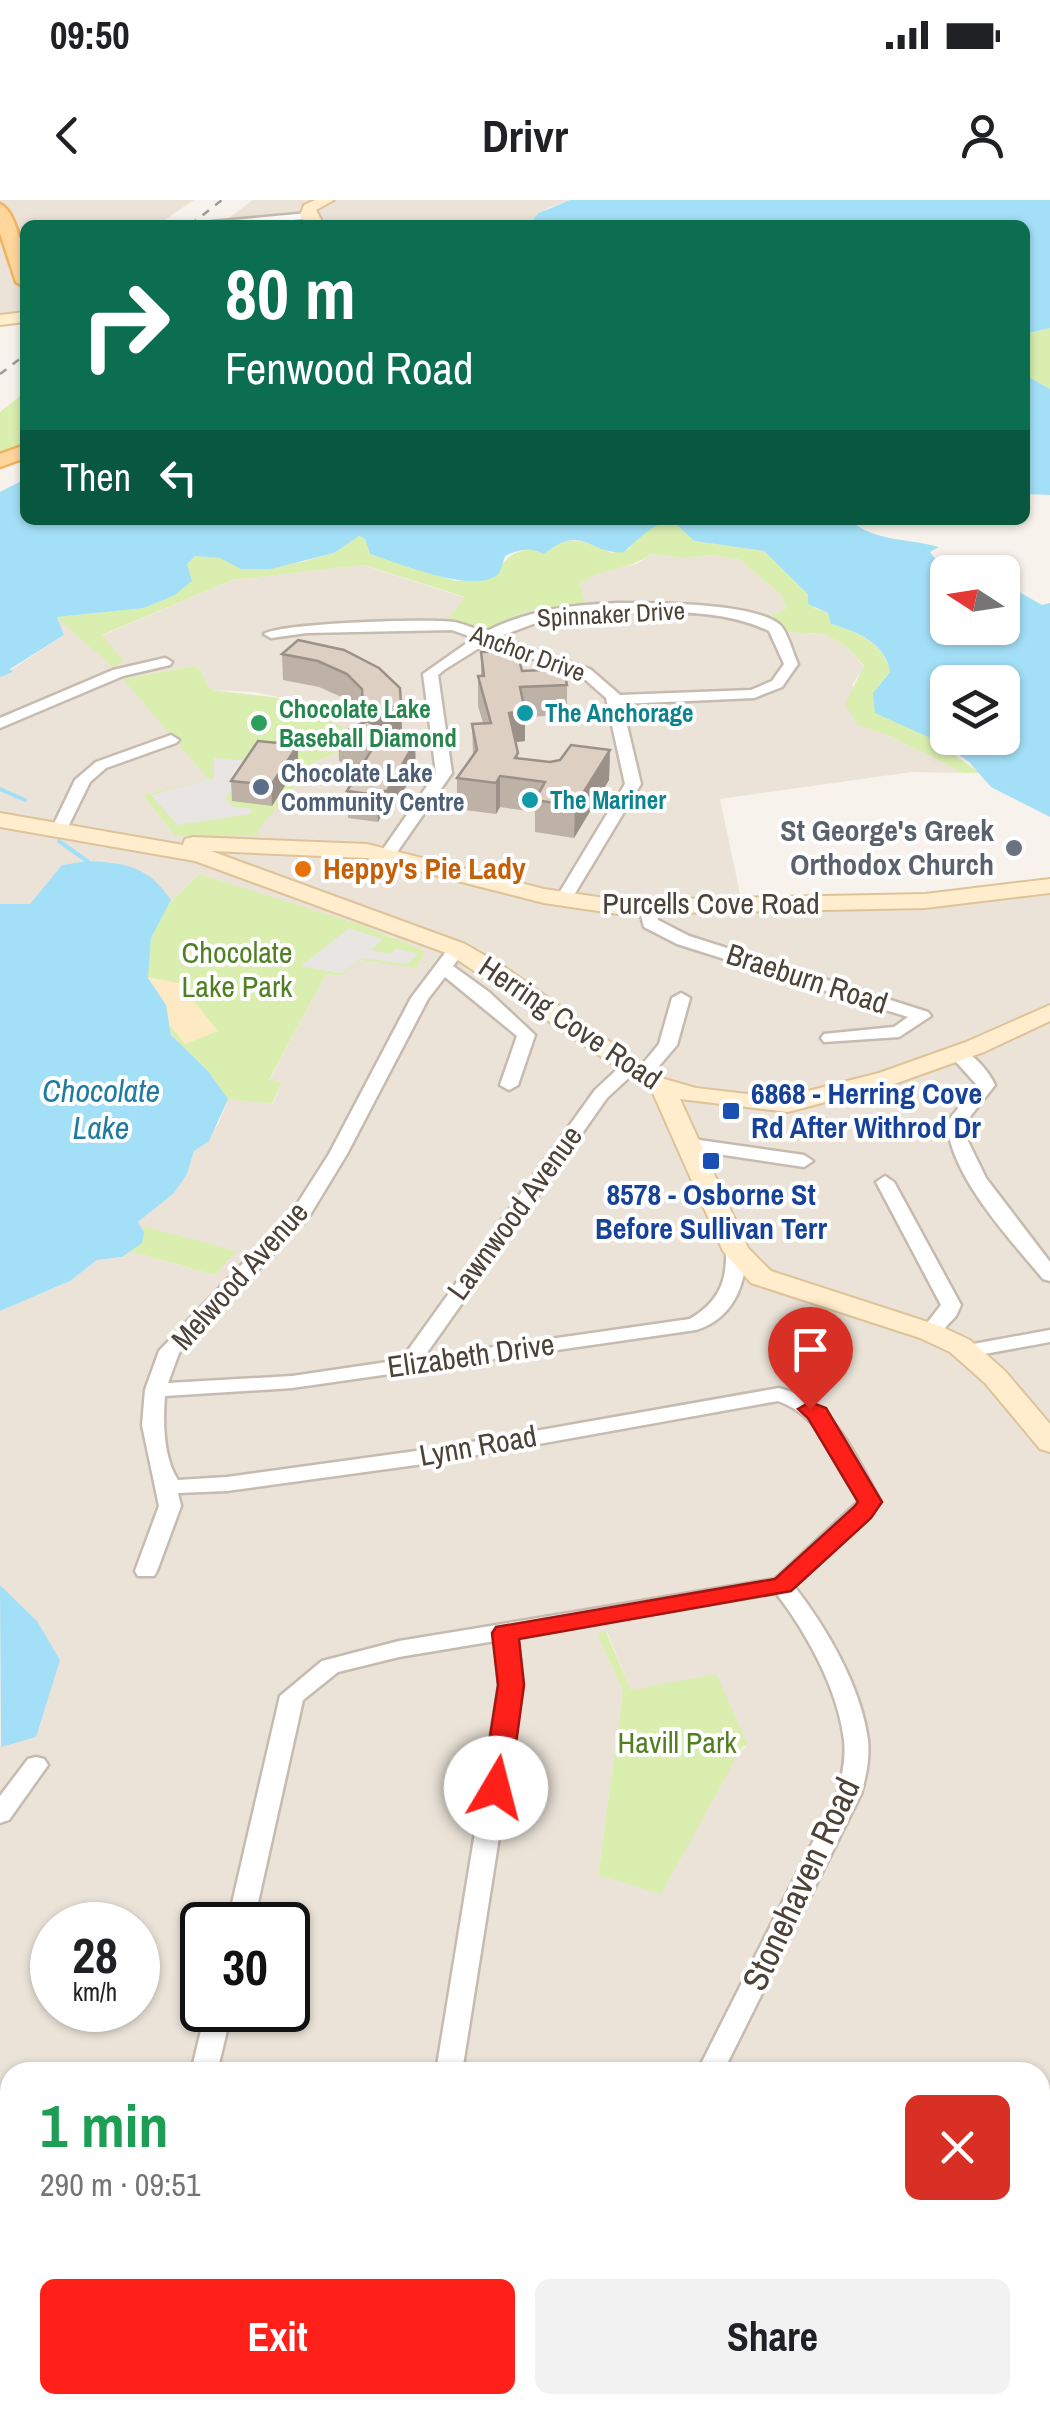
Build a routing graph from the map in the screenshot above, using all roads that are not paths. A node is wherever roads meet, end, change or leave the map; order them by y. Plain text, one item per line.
1 (0, 208) edge
2 (316, 211) edge
3 (254, 220) edge
4 (12, 245) edge
5 (271, 634) dead end
6 (486, 640) junction
7 (166, 662) dead end
8 (614, 700) junction
9 (0, 724) edge
10 (172, 740) dead end
11 (0, 820) edge
12 (59, 830) junction
13 (128, 842) junction
14 (156, 844) junction
15 (258, 845) junction
16 (387, 854) junction
17 (212, 863) junction
18 (1050, 886) edge
19 (563, 900) junction
20 (647, 908) junction
21 (450, 958) junction
22 (681, 998) dead end
23 (1050, 1012) edge
24 (830, 1038) dead end
25 (957, 1052) junction
26 (645, 1076) junction
27 (509, 1084) dead end
28 (685, 1144) junction
29 (804, 1162) dead end
30 (884, 1182) dead end
31 (736, 1250) junction
32 (1050, 1275) edge
33 (930, 1332) junction
34 (1050, 1336) edge
35 (968, 1351) junction
36 (408, 1366) junction
37 (155, 1390) junction
38 (1044, 1427) edge
39 (164, 1475) junction
40 (146, 1572) dead end
41 (782, 1586) junction
42 (505, 1633) junction
43 (36, 1766) dead end
44 (0, 1814) edge
45 (245, 1902) edge
46 (214, 2032) edge
47 (206, 2062) edge
48 (451, 2062) edge
49 (715, 2062) edge

1 - 4 main road
2 - 3 street
5 - 6 street, Anchor Drive
6 - 8 street, Anchor Drive
6 - 8 street, Spinnaker Drive
6 - 16 street, Spinnaker Drive
7 - 9 street
8 - 19 street, Anchor Drive
10 - 12 street
11 - 12 main road, Herring Cove Road
12 - 13 main road, Herring Cove Road
13 - 14 main road, Herring Cove Road
13 - 17 main road, Herring Cove Road
14 - 15 main road, Purcells Cove Road
14 - 17 main road, Herring Cove Road
15 - 16 main road, Purcells Cove Road
15 - 17 main road, Purcells Cove Road
16 - 19 main road, Purcells Cove Road
17 - 21 main road, Herring Cove Road
18 - 20 main road, Purcells Cove Road
19 - 20 main road, Purcells Cove Road
20 - 24 street, Braeburn Road
21 - 26 main road, Herring Cove Road
21 - 27 street
21 - 37 street, Melwood Avenue
22 - 26 street, Lawnwood Avenue
23 - 25 main road, Herring Cove Road
25 - 26 main road, Herring Cove Road
25 - 32 street
26 - 28 main road
26 - 36 street, Lawnwood Avenue
28 - 29 street
28 - 31 main road
30 - 33 street
31 - 33 main road
31 - 36 street, Elizabeth Drive
33 - 35 main road
34 - 35 street
35 - 38 main road
36 - 37 street, Elizabeth Drive
37 - 39 street, Melwood Avenue
39 - 40 street, Melwood Avenue
39 - 41 street, Lynn Road
41 - 42 street
41 - 49 street, Stonehaven Road
42 - 45 street
42 - 48 street
43 - 44 street
46 - 47 street

